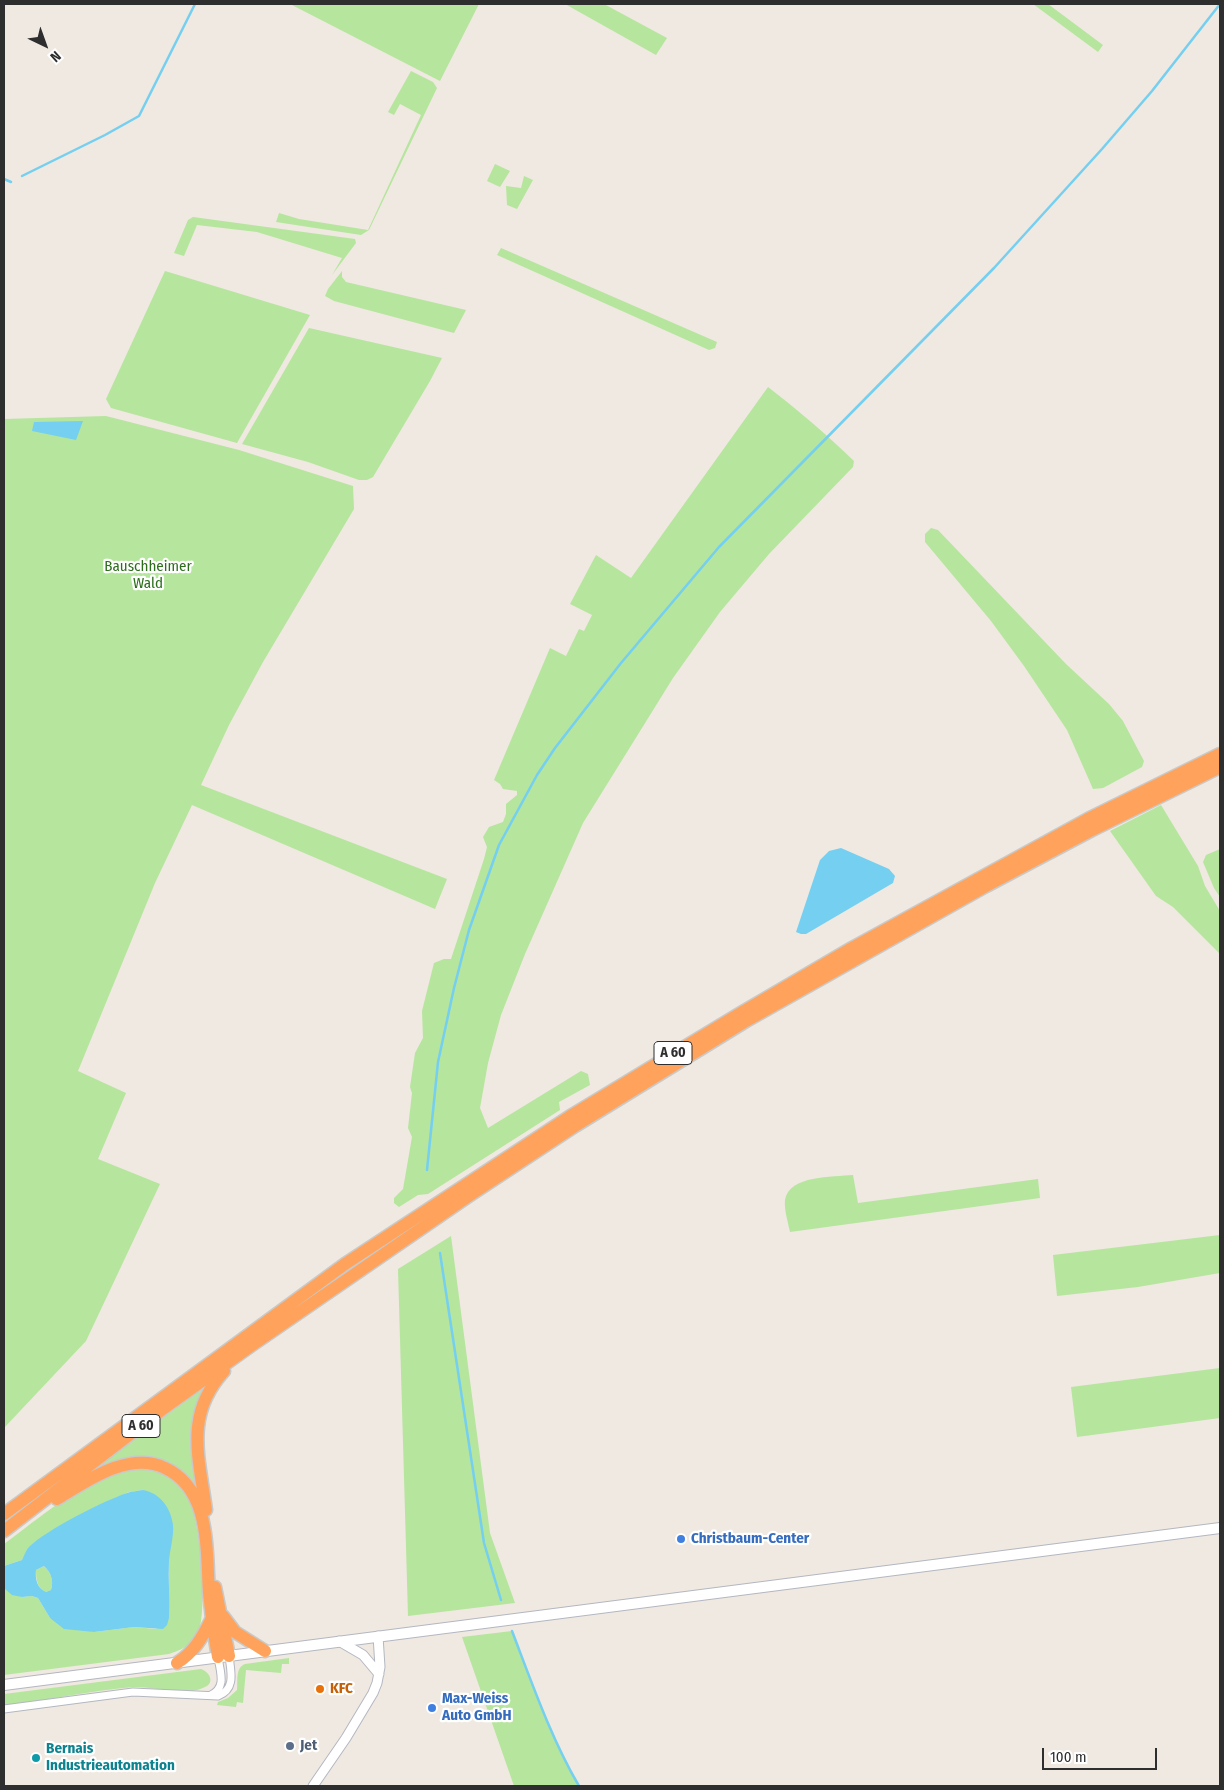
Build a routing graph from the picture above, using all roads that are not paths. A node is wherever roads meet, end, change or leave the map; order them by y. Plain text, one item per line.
1 (1220, 754) edge
2 (1220, 767) edge
3 (252, 1345) junction
4 (32, 1510) junction
5 (4, 1514) edge
6 (1220, 1528) edge
7 (4, 1531) edge
8 (220, 1610) junction
9 (211, 1620) junction
10 (378, 1636) junction
11 (339, 1641) junction
12 (265, 1651) junction
13 (224, 1656) junction
14 (177, 1663) junction
15 (379, 1674) junction
16 (4, 1685) edge
17 (206, 1696) junction
18 (4, 1709) edge
19 (313, 1786) edge

1 - 5 highway, A 60
2 - 3 highway, A 60
3 - 4 highway, A 60
3 - 8 highway
4 - 7 highway, A 60
4 - 9 highway
6 - 10 main road
8 - 12 highway
8 - 13 highway
9 - 13 highway
9 - 14 highway
10 - 11 main road
10 - 15 street
11 - 12 main road
11 - 15 street
12 - 13 main road
13 - 14 main road
13 - 17 street
13 - 17 street
14 - 16 main road
15 - 19 street
17 - 18 street

